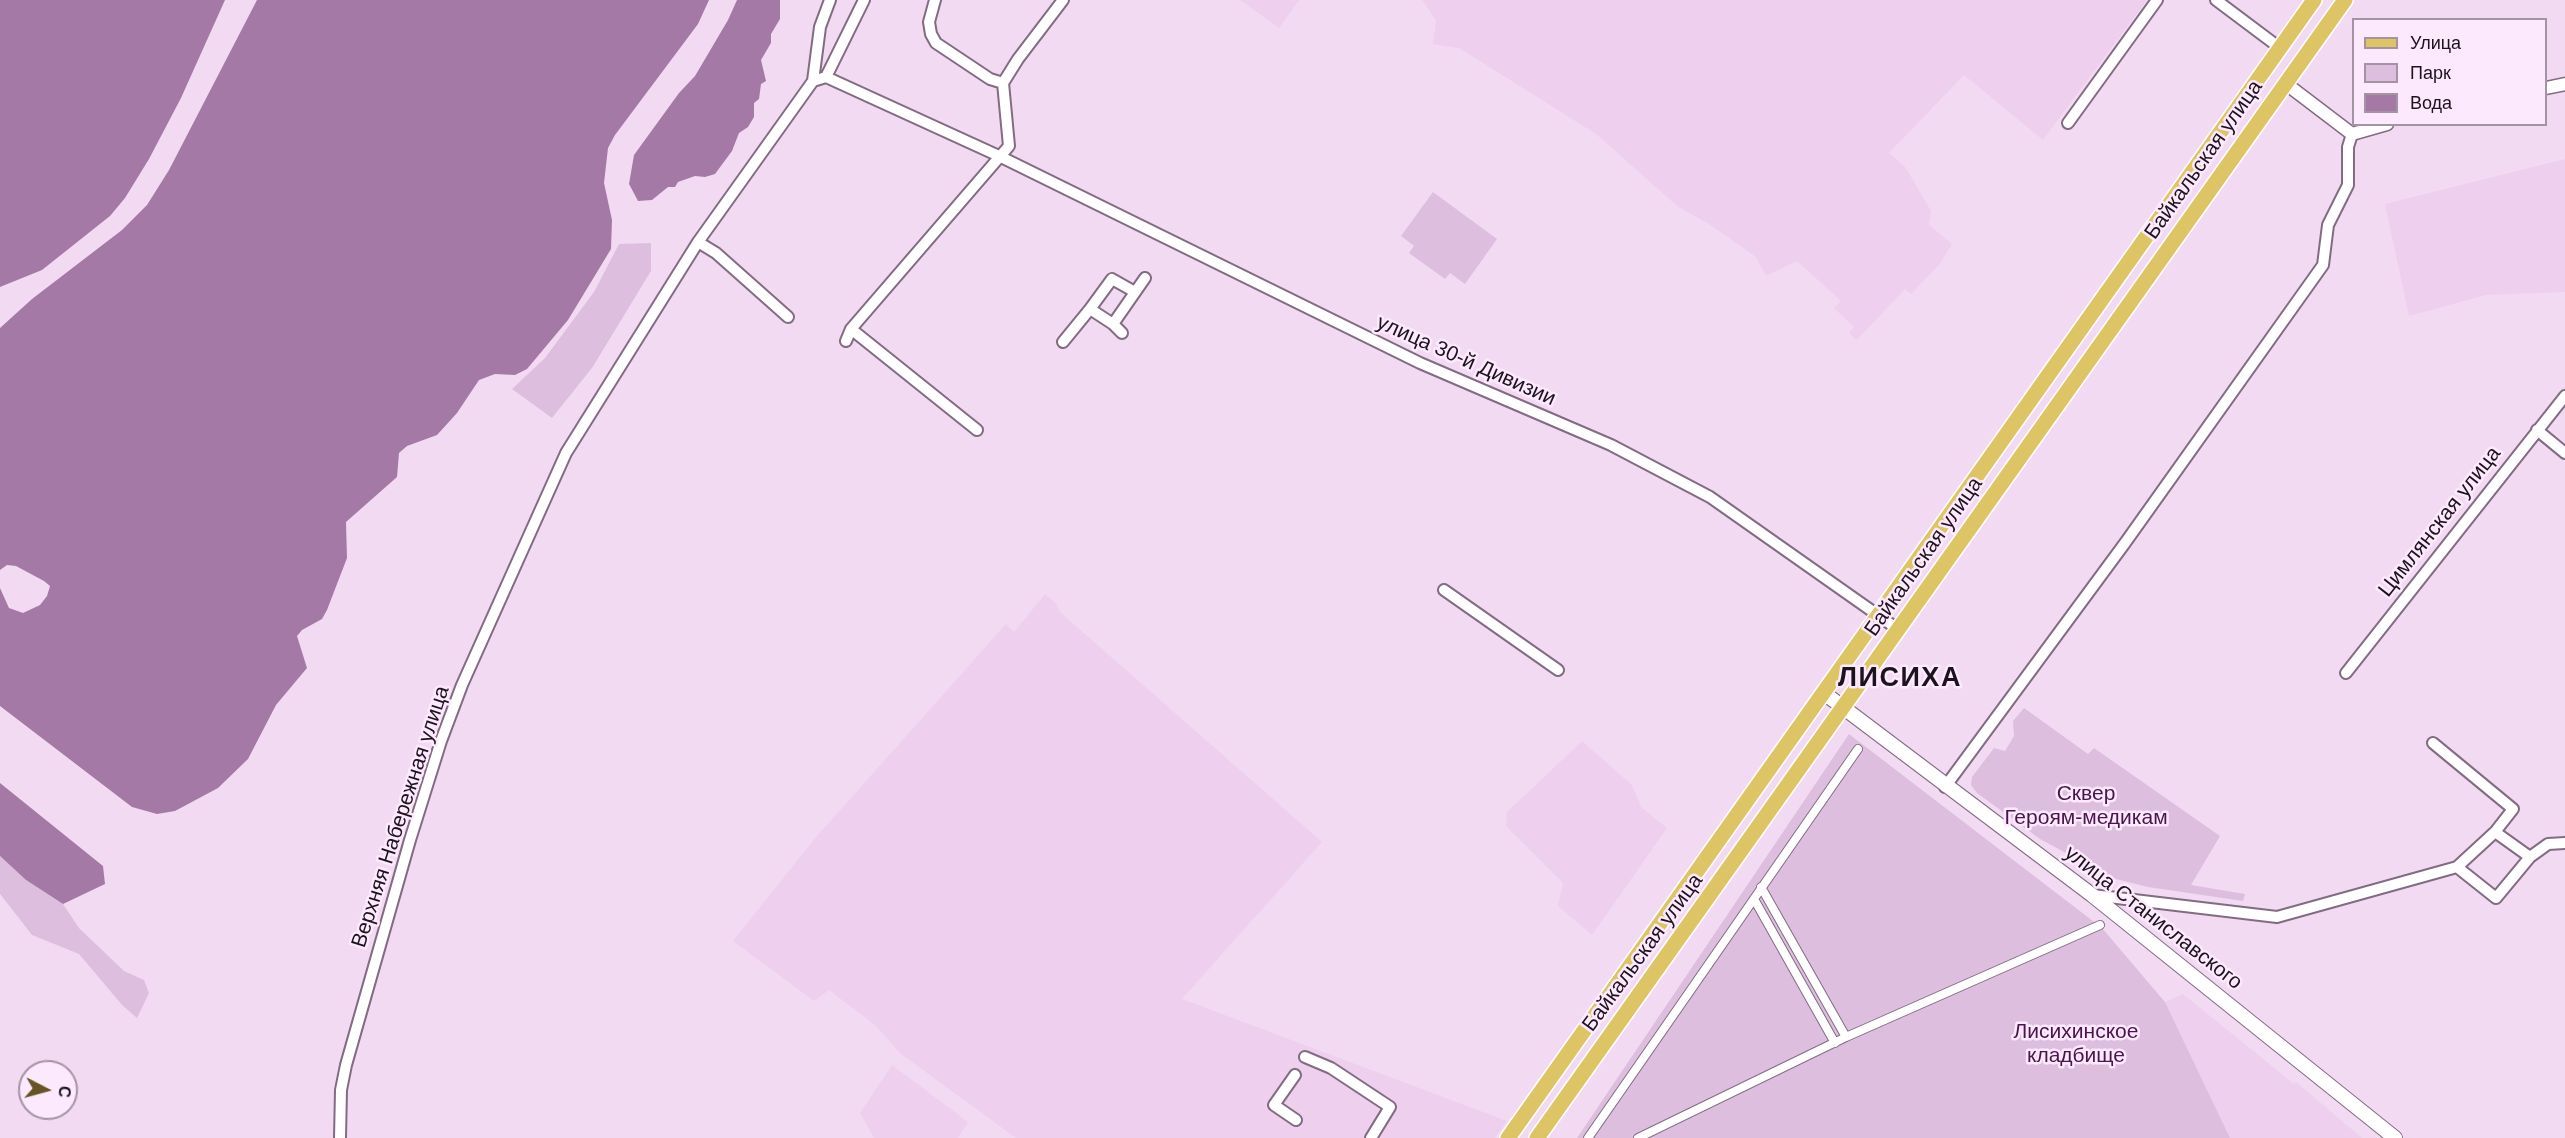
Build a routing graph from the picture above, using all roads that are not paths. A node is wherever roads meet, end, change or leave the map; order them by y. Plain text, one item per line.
1 (830, 0) edge
2 (864, 0) edge
3 (935, 0) edge
4 (1063, 0) edge
5 (2157, 0) edge
6 (2216, 0) edge
7 (2314, 0) edge
8 (2344, 0) edge
9 (2280, 48) junction
10 (826, 77) junction
11 (813, 81) junction
12 (1004, 83) junction
13 (2285, 83) junction
14 (2565, 84) edge
15 (2547, 88) edge
16 (2068, 123) dead end
17 (2380, 126) edge
18 (2352, 134) junction
19 (999, 156) junction
20 (698, 242) junction
21 (1145, 278) dead end
22 (1135, 292) junction
23 (1090, 309) junction
24 (788, 317) dead end
25 (1113, 324) junction
26 (851, 329) junction
27 (1122, 333) dead end
28 (846, 341) dead end
29 (1063, 342) dead end
30 (2565, 396) edge
31 (977, 430) dead end
32 (2537, 430) junction
33 (2565, 453) edge
34 (1444, 590) dead end
35 (1877, 615) junction
36 (1899, 630) junction
37 (1558, 670) dead end
38 (2346, 673) dead end
39 (1824, 693) junction
40 (1844, 708) junction
41 (2433, 744) dead end
42 (1858, 749) dead end
43 (1946, 787) junction
44 (2495, 832) junction
45 (2565, 843) edge
46 (2530, 857) junction
47 (2457, 867) junction
48 (1761, 887) junction
49 (2092, 895) junction
50 (1754, 899) junction
51 (2100, 925) dead end
52 (1846, 1037) junction
53 (1835, 1043) junction
54 (1305, 1057) dead end
55 (1295, 1075) dead end
56 (1296, 1120) dead end
57 (340, 1138) edge
58 (1371, 1138) edge
59 (1508, 1138) edge
60 (1537, 1138) edge
61 (1588, 1138) edge
62 (1638, 1138) edge
63 (2395, 1138) edge

1 - 11 street
2 - 10 street
3 - 12 street
4 - 12 street
5 - 16 street
6 - 9 street
7 - 9 main road, Байкальская улица
8 - 13 main road, Байкальская улица
9 - 35 main road, Байкальская улица
10 - 11 street
10 - 19 street, улица 30-й Дивизии
11 - 20 street, Верхняя Набережная улица
12 - 19 street
13 - 18 street
13 - 36 main road, Байкальская улица
14 - 15 street
17 - 18 street
18 - 43 street
19 - 26 street
19 - 35 street, улица 30-й Дивизии
20 - 24 street
20 - 57 street, Верхняя Набережная улица
21 - 22 street
22 - 23 street
22 - 25 street
23 - 25 street
23 - 29 street
25 - 27 street
26 - 28 street
26 - 31 street
30 - 32 street, Цимлянская улица
32 - 33 street
32 - 38 street, Цимлянская улица
34 - 37 street
35 - 36 street, улица 30-й Дивизии
35 - 39 main road, Байкальская улица
36 - 40 main road, Байкальская улица
39 - 40 main road, улица Станиславского
39 - 59 main road, Байкальская улица
40 - 43 main road, улица Станиславского
40 - 60 main road, Байкальская улица
41 - 44 street
42 - 48 street
43 - 49 main road, улица Станиславского
44 - 46 street
44 - 47 street
45 - 46 street
46 - 47 street
47 - 49 street
48 - 50 street
48 - 52 street
49 - 63 main road, улица Станиславского
50 - 53 street
50 - 61 street
51 - 52 street
52 - 53 street
53 - 62 street
54 - 58 street
55 - 56 street

